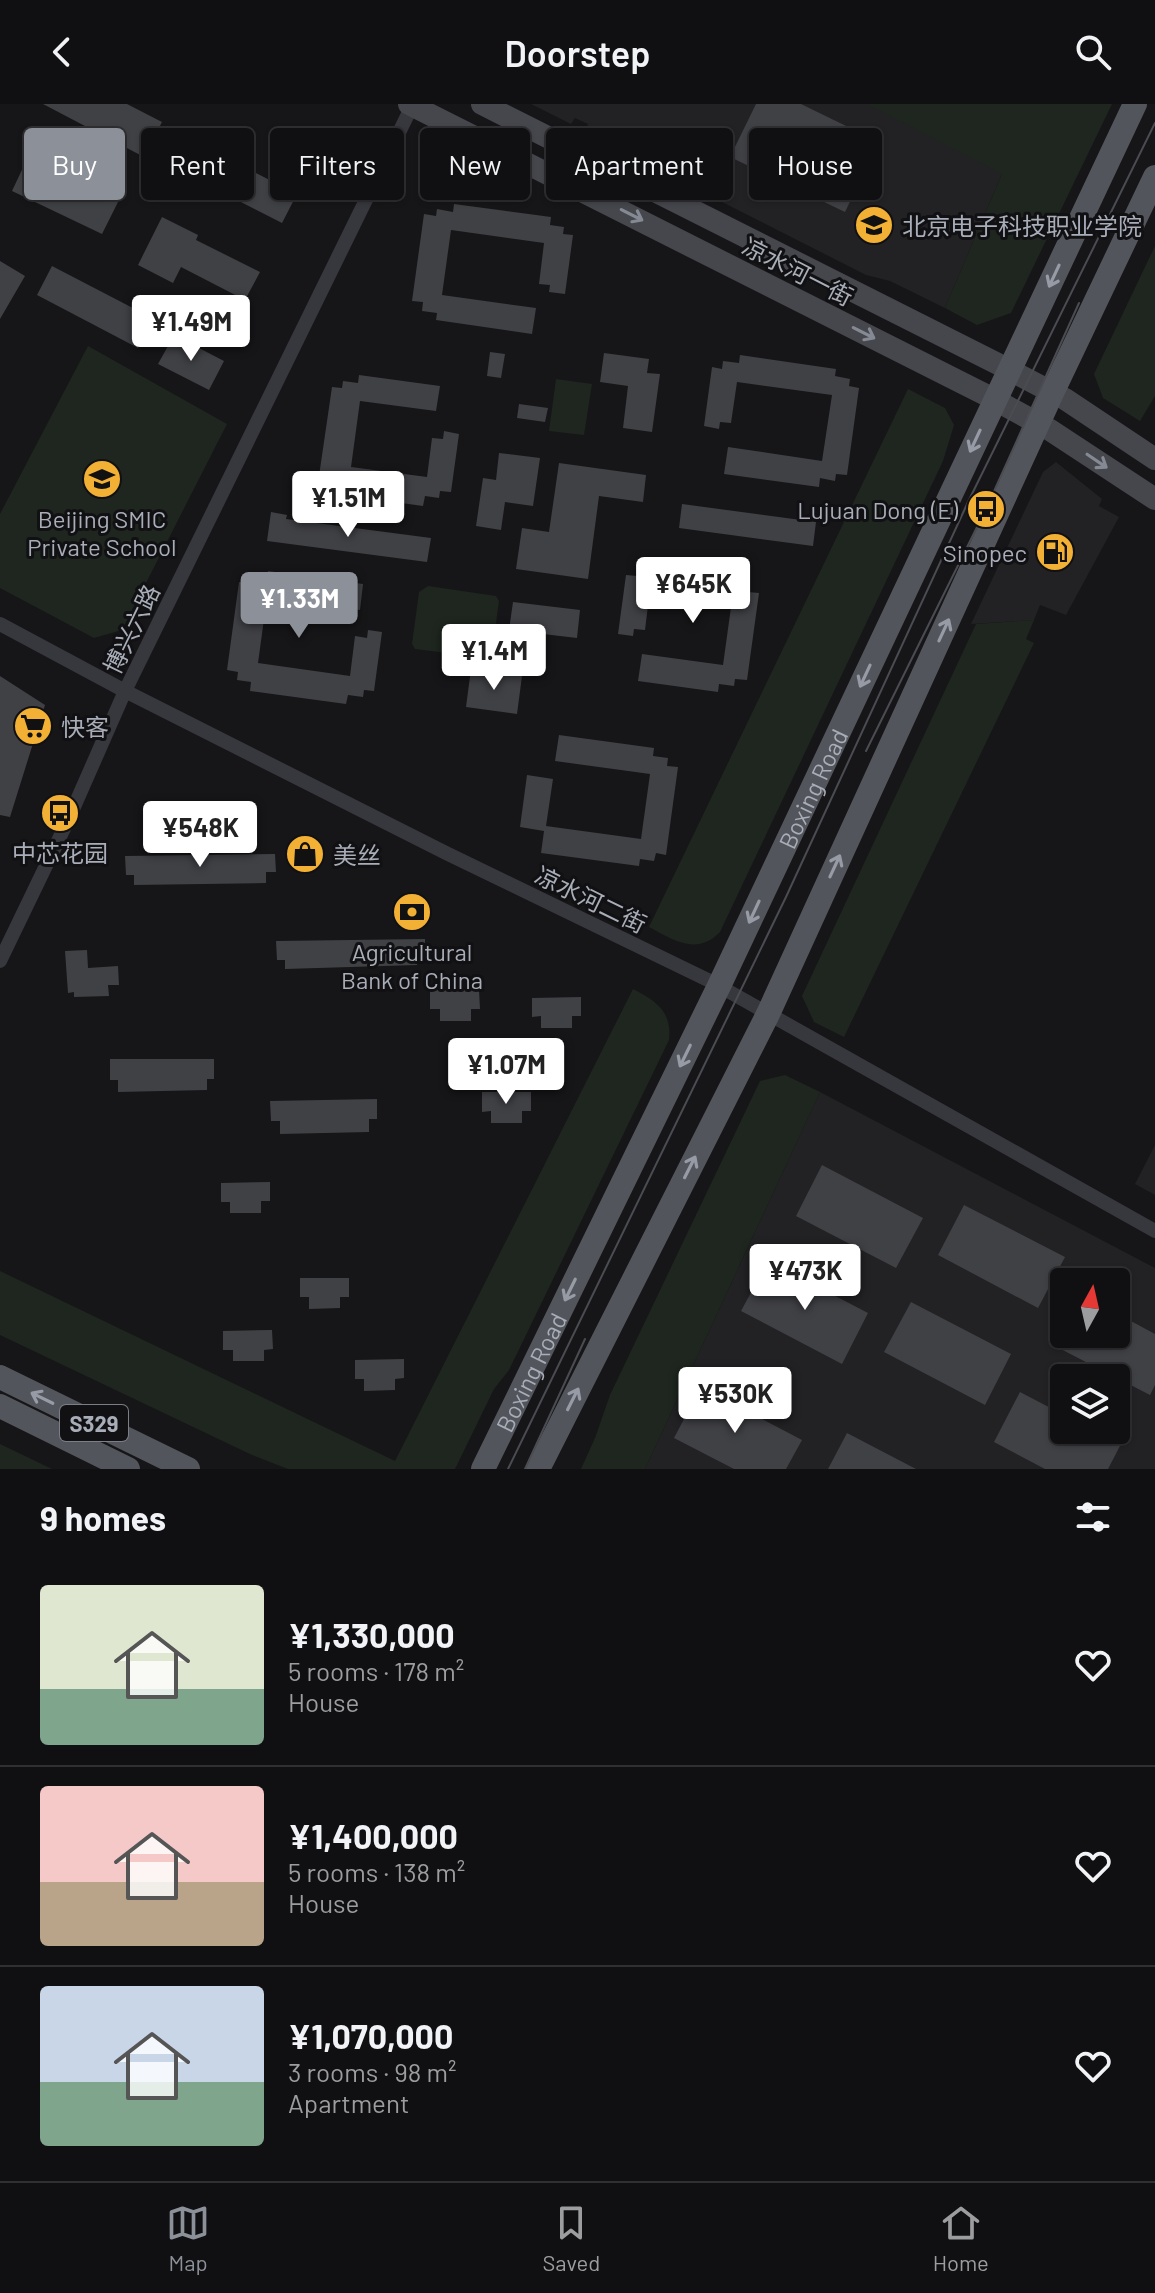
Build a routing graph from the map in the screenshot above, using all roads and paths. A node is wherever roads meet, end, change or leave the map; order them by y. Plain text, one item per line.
1 (411, 104) edge
2 (482, 104) edge
3 (1135, 104) edge
4 (1155, 177) edge
5 (1010, 371) junction
6 (1052, 393) junction
7 (995, 400) junction
8 (1039, 424) junction
9 (1155, 459) edge
10 (1155, 499) edge
11 (0, 624) edge
12 (125, 691) junction
13 (0, 961) edge
14 (719, 986) junction
15 (768, 1014) junction
16 (1155, 1231) edge
17 (0, 1377) edge
18 (0, 1406) edge
19 (128, 1469) edge
20 (188, 1469) edge
21 (483, 1469) edge
22 (538, 1469) edge

1 -> 7 main road, 凉水河一街
1 - 12 street, 博兴六路
2 - 5 main road, 凉水河一街
3 -> 5 main road, Boxing Road
4 - 6 main road, Boxing Road
5 - 6 main road, 凉水河一街
5 - 7 main road, Boxing Road
6 - 8 main road, Boxing Road
6 - 9 main road, 凉水河一街
7 - 8 main road, 凉水河一街
7 -> 14 main road, Boxing Road
8 -> 10 main road, 凉水河一街
15 -> 8 main road, Boxing Road
11 - 12 street, 凉水河二街
12 - 13 street, 博兴六路
12 - 14 street, 凉水河二街
14 - 15 street, 凉水河二街
14 -> 21 main road, Boxing Road
15 - 16 street, 凉水河二街
22 -> 15 main road, Boxing Road
20 -> 17 main road, S329
18 - 19 main road, S329

